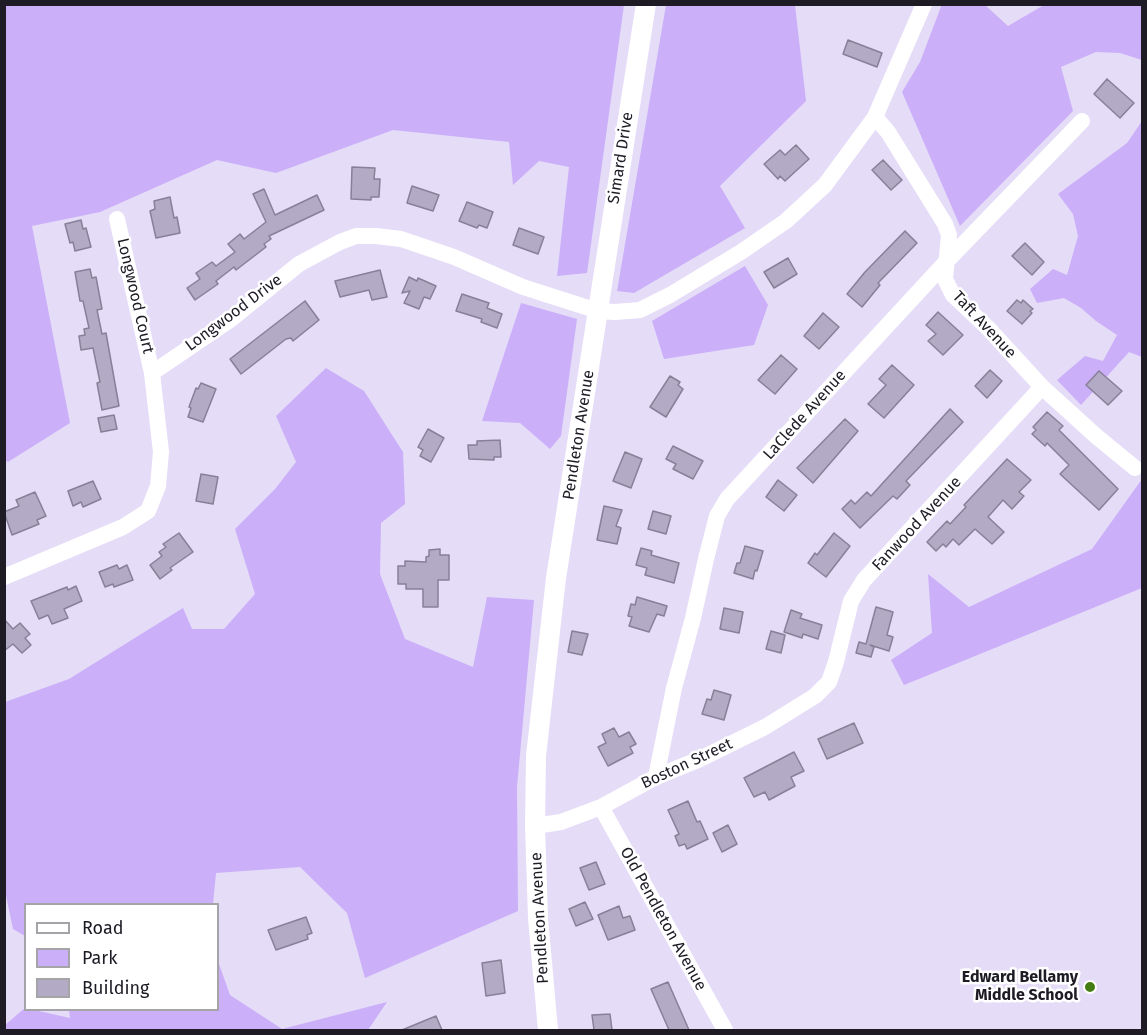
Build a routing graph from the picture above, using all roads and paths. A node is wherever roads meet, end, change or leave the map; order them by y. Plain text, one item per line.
1 (646, 4) edge
2 (924, 4) edge
3 (875, 117) junction
4 (1082, 121) dead end
5 (117, 219) dead end
6 (945, 263) junction
7 (598, 311) junction
8 (152, 373) junction
9 (1042, 387) junction
10 (1135, 468) dead end
11 (4, 577) edge
12 (829, 682) joint
13 (656, 777) junction
14 (601, 807) junction
15 (535, 826) junction
16 (548, 1030) edge
17 (725, 1030) edge

1 - 7 street, Simard Drive
2 - 3 street
3 - 6 street, Taft Avenue
3 - 7 street
4 - 6 street, LaClede Avenue
5 - 8 street, Longwood Court
6 - 9 street, Taft Avenue
6 - 13 street, LaClede Avenue
7 - 8 street, Longwood Drive
7 - 15 street, Pendleton Avenue
8 - 11 street
9 - 10 street, Taft Avenue
9 - 12 street, Fanwood Avenue
12 - 13 street, Boston Street
13 - 14 street, Boston Street
14 - 15 street, Boston Street
14 - 17 street, Old Pendleton Avenue
15 - 16 street, Pendleton Avenue

